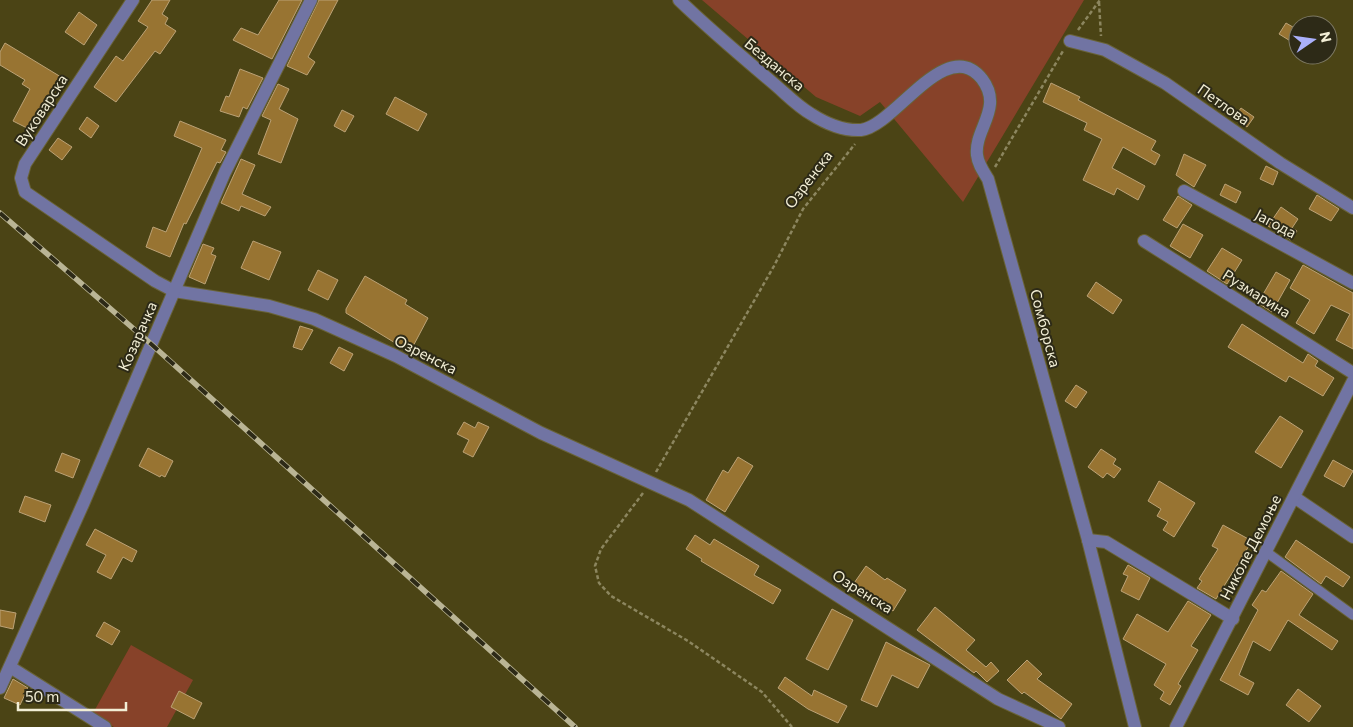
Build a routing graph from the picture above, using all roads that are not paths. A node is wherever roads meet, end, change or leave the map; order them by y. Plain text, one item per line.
1 (133, 0) edge
2 (311, 0) edge
3 (679, 0) edge
4 (1070, 41) road end
5 (863, 130) joint
6 (1184, 191) dead end
7 (1353, 208) edge
8 (1144, 241) dead end
9 (1353, 283) edge
10 (174, 291) junction
11 (1353, 373) edge
12 (1353, 381) edge
13 (1294, 497) junction
14 (1353, 538) edge
15 (1088, 540) junction
16 (1265, 551) junction
17 (1353, 615) edge
18 (1232, 619) junction
19 (10, 667) junction
20 (0, 688) edge
21 (104, 727) edge
22 (1059, 727) edge
23 (1135, 727) edge
24 (1176, 727) edge

1 - 10 street, Вуковарска
2 - 10 street, Козарачка
3 - 5 street, Безданска
4 - 7 street, Петлова
5 - 15 street, Сомборска
6 - 9 street, Јагода
8 - 11 street, Рузмарина
10 - 19 street, Козарачка
10 - 22 street, Озренска
12 - 13 street, Николе Демоње
13 - 14 street
13 - 16 street, Николе Демоње
15 - 18 street
15 - 23 street, Сомборска
16 - 17 lane
16 - 18 street, Николе Демоње
18 - 24 street, Николе Демоње
19 - 20 street, Козарачка
19 - 21 street

